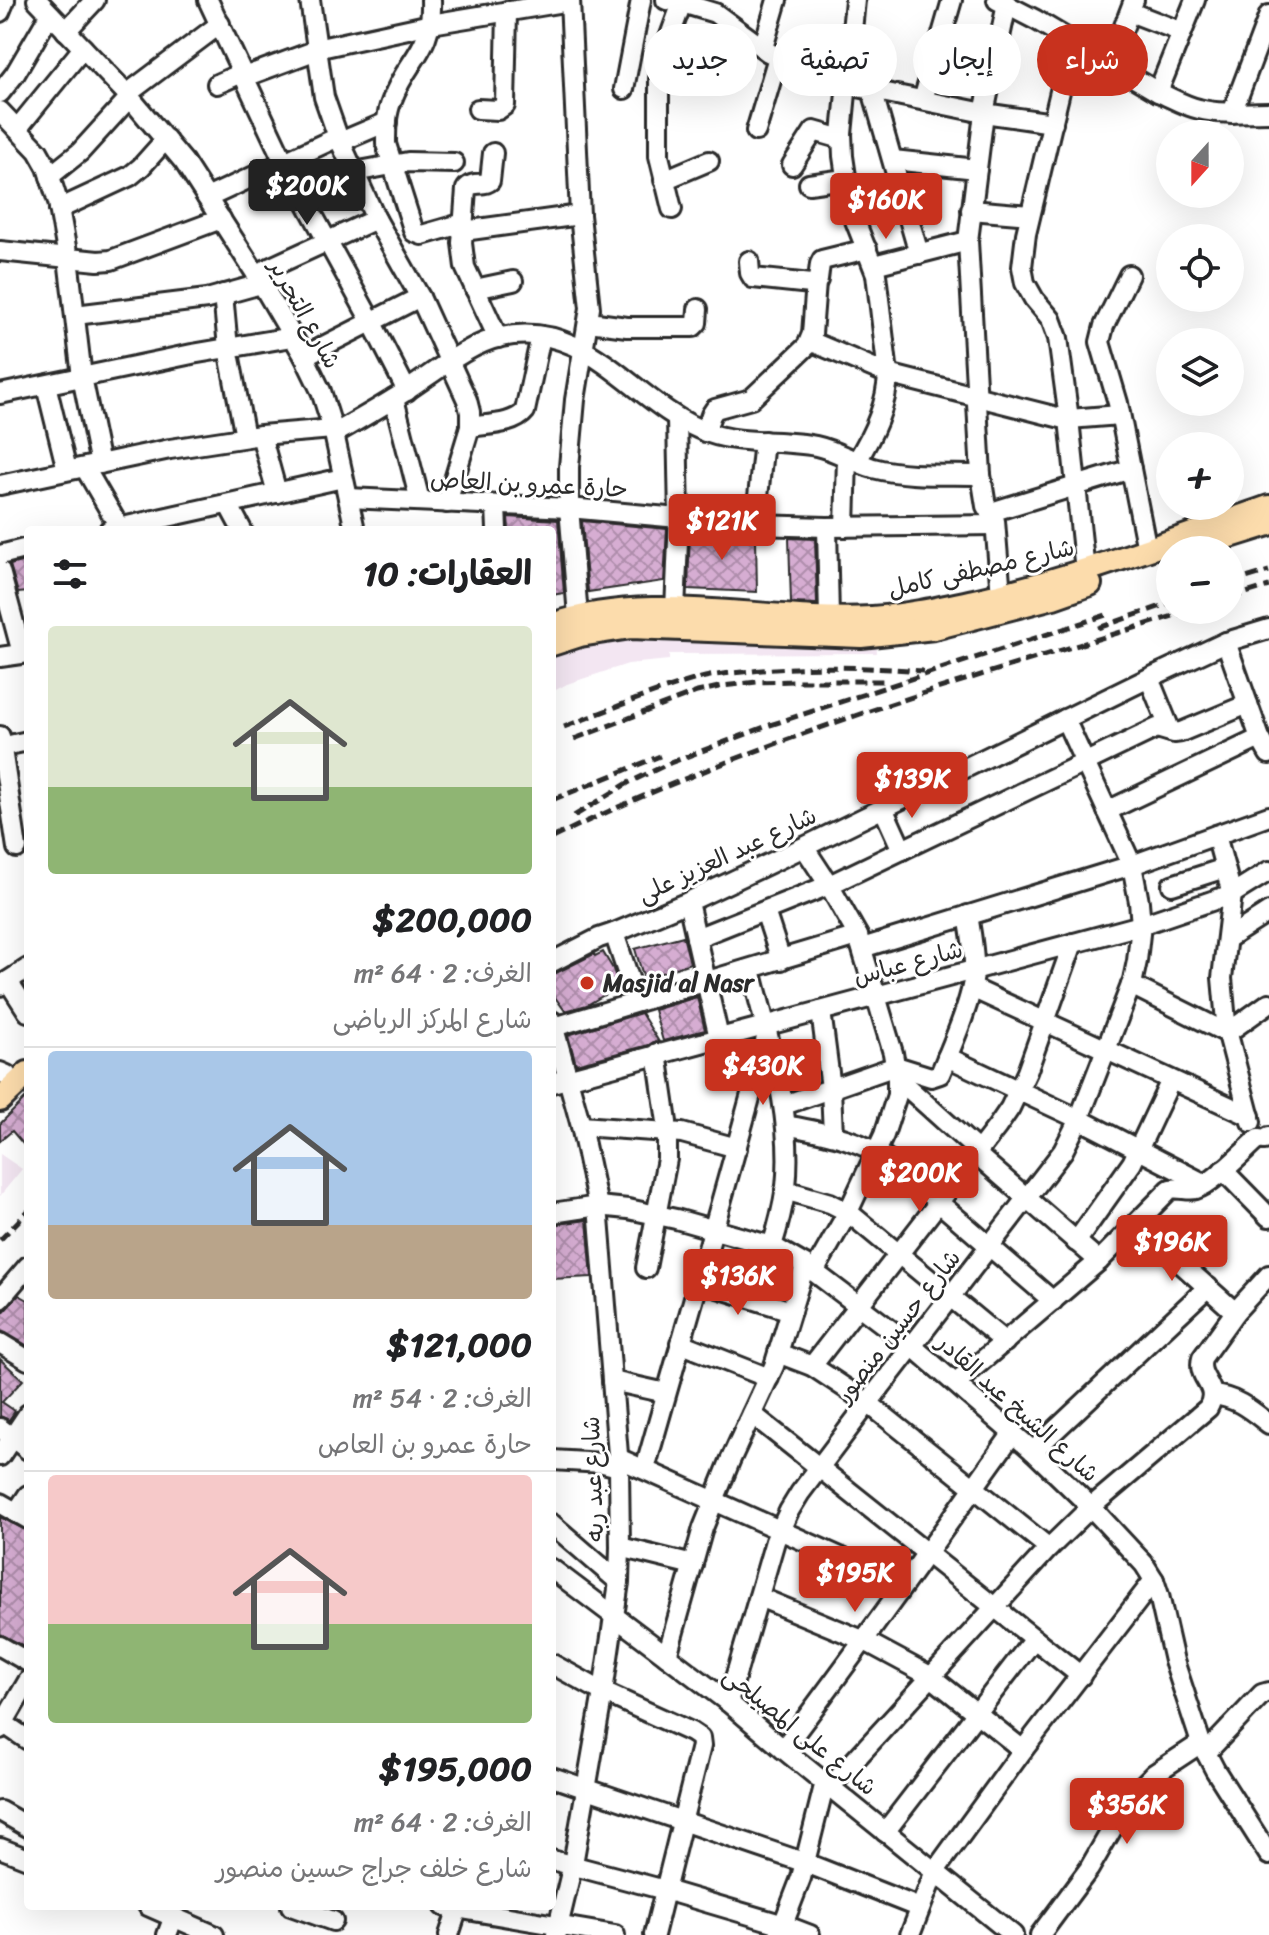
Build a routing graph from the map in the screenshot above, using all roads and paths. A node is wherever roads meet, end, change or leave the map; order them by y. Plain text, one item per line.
1 (5, 0) edge
2 (95, 0) edge
3 (208, 0) edge
4 (310, 0) edge
5 (431, 0) edge
6 (568, 0) edge
7 (641, 0) edge
8 (777, 0) edge
9 (855, 0) edge
10 (952, 0) edge
11 (1195, 0) edge
12 (677, 1) edge
13 (1007, 2) edge
14 (1132, 6) edge
15 (44, 7) edge
16 (507, 11) junction
17 (0, 12) edge
18 (1269, 15) edge
19 (220, 24) junction
20 (431, 24) junction
21 (853, 24) edge
22 (1044, 24) edge
23 (66, 31) junction
24 (1182, 32) junction
25 (83, 48) junction
26 (318, 49) junction
27 (771, 53) junction
28 (243, 75) junction
29 (217, 84) dead end
30 (1148, 86) edge
31 (624, 89) dead end
32 (1158, 92) junction
33 (0, 93) edge
34 (897, 95) edge
35 (129, 96) junction
36 (847, 96) edge
37 (874, 96) edge
38 (1059, 96) edge
39 (923, 100) junction
40 (478, 109) dead end
41 (0, 111) edge
42 (1269, 112) edge
43 (984, 113) junction
44 (1232, 113) junction
45 (387, 122) junction
46 (1053, 123) junction
47 (17, 129) junction
48 (756, 131) dead end
49 (166, 139) junction
50 (339, 139) junction
51 (842, 139) junction
52 (493, 153) dead end
53 (893, 160) junction
54 (709, 161) dead end
55 (284, 162) junction
56 (454, 163) dead end
57 (392, 164) junction
58 (792, 165) dead end
59 (977, 169) junction
60 (354, 172) junction
61 (50, 176) junction
62 (845, 179) junction
63 (664, 180) junction
64 (809, 184) dead end
65 (207, 198) junction
66 (59, 209) junction
67 (672, 209) dead end
68 (971, 210) junction
69 (580, 215) junction
70 (1030, 215) junction
71 (221, 219) junction
72 (376, 219) junction
73 (463, 227) junction
74 (326, 241) junction
75 (968, 241) junction
76 (0, 251) edge
77 (919, 254) junction
78 (870, 257) junction
79 (68, 258) junction
80 (749, 261) dead end
81 (1129, 275) dead end
82 (259, 279) junction
83 (513, 281) dead end
84 (816, 282) junction
85 (475, 289) junction
86 (223, 294) junction
87 (420, 297) junction
88 (698, 309) dead end
89 (75, 315) junction
90 (371, 321) junction
91 (589, 322) junction
92 (541, 336) junction
93 (292, 337) junction
94 (498, 338) junction
95 (810, 341) junction
96 (228, 348) junction
97 (583, 349) junction
98 (304, 356) junction
99 (449, 362) junction
100 (888, 374) junction
101 (82, 377) junction
102 (46, 385) junction
103 (0, 394) edge
104 (400, 395) junction
105 (976, 397) junction
106 (1120, 415) junction
107 (677, 418) junction
108 (1069, 419) junction
109 (470, 427) junction
110 (333, 432) junction
111 (705, 432) junction
112 (253, 436) junction
113 (764, 441) junction
114 (852, 460) junction
115 (84, 467) junction
116 (1131, 469) junction
117 (981, 475) junction
118 (343, 478) junction
119 (0, 485) edge
120 (1076, 486) junction
121 (277, 493) junction
122 (348, 498) junction
123 (420, 501) junction
124 (447, 503) junction
125 (228, 504) junction
126 (496, 505) junction
127 (1269, 507) edge
128 (569, 508) junction
129 (679, 518) junction
130 (993, 519) junction
131 (177, 523) edge
132 (1269, 524) edge
133 (755, 525) junction
134 (115, 526) edge
135 (147, 526) edge
136 (240, 526) edge
137 (354, 526) edge
138 (497, 526) edge
139 (836, 527) junction
140 (1218, 533) junction
141 (1213, 536) edge
142 (24, 549) edge
143 (1147, 550) junction
144 (0, 555) edge
145 (1156, 562) edge
146 (0, 571) edge
147 (1085, 571) junction
148 (1001, 595) junction
149 (24, 600) edge
150 (8, 603) junction
151 (675, 610) junction
152 (578, 616) junction
153 (829, 618) junction
154 (556, 624) edge
155 (1269, 629) edge
156 (1226, 642) junction
157 (556, 643) edge
158 (24, 650) edge
159 (24, 653) edge
160 (0, 657) edge
161 (1149, 678) junction
162 (1248, 704) junction
163 (1065, 719) junction
164 (1171, 732) junction
165 (24, 741) edge
166 (1, 743) edge
167 (1265, 746) edge
168 (1085, 763) junction
169 (883, 808) junction
170 (1107, 811) junction
171 (1269, 816) edge
172 (1216, 835) junction
173 (804, 847) junction
174 (15, 848) edge
175 (902, 850) junction
176 (1132, 865) junction
177 (1225, 868) junction
178 (1269, 871) edge
179 (829, 885) junction
180 (1172, 885) dead end
181 (1232, 894) junction
182 (688, 902) junction
183 (765, 911) junction
184 (1269, 912) edge
185 (968, 915) junction
186 (1141, 925) junction
187 (614, 933) junction
188 (696, 938) junction
189 (1227, 939) junction
190 (860, 942) junction
191 (1073, 943) junction
192 (556, 960) edge
193 (781, 960) junction
194 (751, 969) junction
195 (24, 970) edge
196 (973, 978) junction
197 (706, 982) junction
198 (4, 983) edge
199 (1131, 985) junction
200 (877, 996) junction
201 (637, 1002) junction
202 (1269, 1003) edge
203 (24, 1007) edge
204 (821, 1011) junction
205 (1044, 1022) junction
206 (556, 1023) edge
207 (766, 1030) junction
208 (1227, 1033) junction
209 (719, 1038) junction
210 (556, 1048) edge
211 (1106, 1050) junction
212 (657, 1053) junction
213 (947, 1057) junction
214 (24, 1060) edge
215 (897, 1072) junction
216 (9, 1076) edge
217 (560, 1080) edge
218 (1171, 1080) junction
219 (831, 1088) junction
220 (1018, 1090) junction
221 (0, 1100) edge
222 (784, 1105) junction
223 (1250, 1116) junction
224 (1079, 1119) junction
225 (786, 1125) junction
226 (581, 1126) junction
227 (668, 1131) junction
228 (833, 1135) junction
229 (1264, 1138) edge
230 (737, 1148) junction
231 (1140, 1150) junction
232 (877, 1152) junction
233 (977, 1153) junction
234 (1223, 1170) junction
235 (1205, 1184) junction
236 (785, 1190) junction
237 (1027, 1199) junction
238 (938, 1203) junction
239 (598, 1206) junction
240 (556, 1212) edge
241 (848, 1212) junction
242 (657, 1214) junction
243 (1269, 1217) edge
244 (1137, 1224) junction
245 (713, 1229) junction
246 (1076, 1242) junction
247 (772, 1246) junction
248 (990, 1247) junction
249 (899, 1254) junction
250 (1099, 1261) junction
251 (646, 1268) dead end
252 (810, 1269) junction
253 (24, 1271) edge
254 (1268, 1279) edge
255 (699, 1282) junction
256 (1208, 1287) junction
257 (4, 1294) edge
258 (24, 1295) edge
259 (951, 1297) junction
260 (1053, 1301) junction
261 (859, 1306) junction
262 (791, 1311) junction
263 (1235, 1312) junction
264 (1005, 1342) junction
265 (0, 1343) edge
266 (680, 1343) junction
267 (912, 1346) junction
268 (778, 1353) junction
269 (24, 1358) edge
270 (812, 1366) junction
271 (769, 1378) junction
272 (612, 1381) junction
273 (956, 1383) junction
274 (666, 1393) junction
275 (1213, 1395) junction
276 (868, 1403) junction
277 (752, 1414) junction
278 (24, 1417) edge
279 (1269, 1424) edge
280 (6, 1433) edge
281 (1013, 1433) junction
282 (24, 1447) edge
283 (1033, 1451) junction
284 (0, 1456) edge
285 (556, 1460) edge
286 (619, 1462) junction
287 (819, 1468) junction
288 (645, 1469) junction
289 (975, 1487) junction
290 (714, 1500) junction
291 (0, 1503) edge
292 (1091, 1507) junction
293 (22, 1516) edge
294 (556, 1527) edge
295 (780, 1529) junction
296 (620, 1547) junction
297 (1049, 1548) junction
298 (926, 1553) junction
299 (693, 1565) junction
300 (556, 1572) edge
301 (1154, 1580) junction
302 (619, 1582) junction
303 (903, 1585) junction
304 (759, 1597) junction
305 (994, 1607) junction
306 (614, 1616) junction
307 (1034, 1639) junction
308 (865, 1641) junction
309 (0, 1646) edge
310 (667, 1656) junction
311 (24, 1660) edge
312 (556, 1666) edge
313 (930, 1676) junction
314 (1081, 1676) junction
315 (24, 1688) edge
316 (603, 1692) junction
317 (1269, 1692) edge
318 (728, 1702) junction
319 (977, 1713) junction
320 (2, 1726) edge
321 (24, 1738) edge
322 (1203, 1748) junction
323 (783, 1749) junction
324 (1023, 1750) junction
325 (556, 1779) edge
326 (828, 1784) junction
327 (586, 1790) junction
328 (0, 1811) edge
329 (682, 1822) junction
330 (24, 1825) edge
331 (885, 1832) junction
332 (0, 1848) edge
333 (1269, 1855) edge
334 (24, 1857) edge
335 (556, 1861) edge
336 (806, 1863) junction
337 (573, 1864) junction
338 (935, 1871) junction
339 (665, 1890) junction
340 (920, 1908) junction
341 (158, 1910) edge
342 (302, 1910) edge
343 (451, 1910) edge
344 (508, 1911) edge
345 (174, 1916) junction
346 (333, 1921) edge
347 (557, 1930) edge
348 (782, 1930) edge
349 (167, 1935) edge
350 (214, 1935) edge
351 (449, 1935) edge
352 (615, 1935) edge
353 (654, 1935) edge
354 (810, 1935) edge
355 (910, 1935) edge
356 (1013, 1935) edge
357 (1040, 1935) edge

1 - 17 street
2 - 23 street
3 - 19 street
4 - 26 street
5 - 20 street
6 - 16 street
6 - 69 street
7 - 31 street
8 - 27 street
9 - 21 street
10 - 39 street
11 - 24 street
12 - 27 street
12 - 63 street
13 - 22 street
13 - 43 street
14 - 24 street
15 - 23 street, شارع التحرير
15 - 33 street
16 - 20 street
16 - 40 street
18 - 44 street
19 - 28 street
19 - 35 street
20 - 26 street
20 - 45 street
23 - 25 street, شارع التحرير
24 - 32 street
25 - 35 street, شارع التحرير
25 - 47 street
26 - 28 street
26 - 50 street
27 - 48 street
28 - 29 street
28 - 55 street
30 - 32 street
32 - 44 street
34 - 39 street
35 - 49 street, شارع التحرير
35 - 61 street
36 - 51 street
37 - 53 street
38 - 46 street
39 - 43 street
41 - 47 street
42 - 44 street
43 - 46 street
43 - 59 street
45 - 50 street
45 - 57 street
46 - 70 street
47 - 61 street
49 - 65 street, شارع التحرير
49 - 66 street
50 - 55 street
50 - 60 street
51 - 58 street
51 - 62 street
52 - 73 street
53 - 59 street
53 - 77 street
54 - 63 street
55 - 65 street
55 - 74 street
56 - 57 street
57 - 60 street
57 - 73 street
59 - 68 street
60 - 72 street
61 - 66 street
62 - 64 street
62 - 78 street
63 - 67 street
65 - 71 street, شارع التحرير
66 - 79 street
68 - 70 street
68 - 75 street
69 - 73 street
69 - 91 street
70 - 108 street
71 - 79 street
71 - 82 street, شارع التحرير
72 - 74 street
72 - 87 street
73 - 85 street
74 - 82 street
74 - 90 street
75 - 77 street
75 - 105 street
76 - 79 street
77 - 78 street
78 - 84 street
78 - 100 street
79 - 89 street
80 - 84 street
81 - 106 street
82 - 86 street
82 - 93 street, شارع التحرير
83 - 85 street
84 - 95 street
85 - 94 street
86 - 89 street
86 - 96 street
87 - 90 street
87 - 99 street
88 - 91 street
89 - 101 street
90 - 98 street
90 - 104 street
91 - 97 street
92 - 94 street
92 - 97 street
92 - 109 street
93 - 96 street
93 - 98 street, شارع التحرير
94 - 99 street
95 - 100 street
95 - 111 street
96 - 101 street
96 - 112 street
97 - 107 street
97 - 128 street
98 - 110 street, شارع التحرير
99 - 104 street
99 - 109 street
100 - 105 street
100 - 114 street
101 - 102 street
101 - 115 street
102 - 103 street
102 - 115 street
104 - 110 street
104 - 123 street
105 - 108 street
105 - 117 street
106 - 108 street
106 - 116 street
107 - 111 street
107 - 129 street
108 - 120 street
109 - 124 street
110 - 112 street
110 - 118 street, شارع التحرير
111 - 113 street
112 - 115 street
112 - 121 street
113 - 114 street
113 - 133 street
114 - 117 street
114 - 139 street
115 - 119 street
115 - 134 street
116 - 120 street, حارة عمرو بن العاص
116 - 143 street
117 - 130 street
118 - 121 street
118 - 122 street, شارع التحرير
120 - 130 street, حارة عمرو بن العاص
120 - 147 street
121 - 125 street
122 - 123 street, حارة عمرو بن العاص
122 - 137 street, شارع التحرير
123 - 124 street, حارة عمرو بن العاص
124 - 126 street, حارة عمرو بن العاص
125 - 131 street
125 - 136 street
126 - 128 street, حارة عمرو بن العاص
126 - 138 street
127 - 140 main road, شارع مصطفى كامل
128 - 129 street, حارة عمرو بن العاص
128 - 152 street
129 - 133 street, حارة عمرو بن العاص
129 - 151 street
130 - 139 street, حارة عمرو بن العاص
130 - 148 street
131 - 135 street
132 - 140 main road, شارع مصطفى كامل
133 - 139 street, حارة عمرو بن العاص
139 - 153 street
140 - 141 main road, شارع مصطفى كامل
140 - 143 main road, شارع مصطفى كامل
142 - 144 street
143 - 147 main road, شارع مصطفى كامل
145 - 157 main road, شارع مصطفى كامل
146 - 150 street
147 - 148 main road, شارع مصطفى كامل
148 - 153 main road, شارع مصطفى كامل
149 - 150 street
150 - 158 street
151 - 152 main road, شارع مصطفى كامل
151 - 153 main road, شارع مصطفى كامل
152 - 154 main road, شارع مصطفى كامل
155 - 156 street, شارع عبد العزيز على
156 - 161 street, شارع عبد العزيز على
156 - 162 street
159 - 160 street
161 - 163 street, شارع عبد العزيز على
161 - 164 street
162 - 164 street
162 - 167 street
163 - 168 street, شارع حسين منصور
163 - 169 street, شارع عبد العزيز على
164 - 168 street
165 - 166 street
166 - 174 street
167 - 170 street
168 - 170 street, شارع حسين منصور
168 - 175 street
169 - 173 street, شارع عبد العزيز على
169 - 175 street
170 - 176 street, شارع حسين منصور
171 - 172 street
172 - 176 street
172 - 177 street
173 - 179 street
173 - 182 street, شارع عبد العزيز على
175 - 179 street
176 - 185 street
176 - 186 street, شارع حسين منصور
177 - 180 street
177 - 181 street
178 - 181 street, شارع عباس
179 - 183 street
179 - 190 street
181 - 186 street, شارع عباس
181 - 189 street
182 - 187 street, شارع عبد العزيز على
182 - 188 street
183 - 188 street
183 - 193 street
184 - 189 street
185 - 190 street
185 - 196 street
186 - 191 street, شارع عباس
186 - 199 street, شارع حسين منصور
187 - 192 street, شارع عبد العزيز على
187 - 201 street
188 - 197 street
189 - 208 street
190 - 193 street
190 - 200 street
191 - 196 street, شارع عباس
191 - 205 street
193 - 194 street
194 - 197 street
194 - 207 street
195 - 198 street
196 - 200 street, شارع عباس
196 - 205 street
196 - 213 street
197 - 201 street
197 - 209 street
198 - 203 street
199 - 208 street
199 - 211 street, شارع حسين منصور
200 - 204 street, شارع عباس
200 - 215 street
201 - 206 street
202 - 208 street
204 - 207 street, شارع عباس
204 - 219 street
205 - 211 street
205 - 220 street
207 - 209 street, شارع عباس
207 - 222 street
207 - 230 street
208 - 223 street
209 - 212 street, شارع عباس
210 - 217 street, شارع عبد ربه
211 - 218 street
211 - 224 street, شارع حسين منصور
212 - 217 street, شارع عباس
212 - 227 street
213 - 215 street
213 - 220 street
214 - 216 main road
215 - 219 street
215 - 232 street
215 - 233 street
216 - 221 main road
217 - 226 street, شارع عبد ربه
218 - 223 street
218 - 231 street
219 - 222 street
219 - 228 street
220 - 224 street
220 - 233 street
222 - 225 street
223 - 229 street
224 - 231 street
224 - 237 street, شارع حسين منصور
225 - 228 street
225 - 236 street
226 - 227 street
226 - 239 street, شارع عبد ربه
227 - 230 street
227 - 242 street
228 - 232 street
229 - 234 street
230 - 245 street
231 - 235 street
231 - 246 street
232 - 238 street
232 - 241 street
233 - 237 street
233 - 238 street
234 - 235 street
234 - 243 street
235 - 244 street
236 - 241 street
236 - 247 street
237 - 246 street
237 - 248 street, شارع حسين منصور
238 - 248 street
238 - 249 street
239 - 240 street, شارع الشيخ عبد القادر
239 - 242 street, شارع الشيخ عبد القادر
239 - 272 street, شارع عبد ربه
241 - 249 street
241 - 252 street
242 - 245 street, شارع الشيخ عبد القادر
242 - 251 street
244 - 250 street
244 - 256 street
245 - 247 street, شارع الشيخ عبد القادر
245 - 255 street
246 - 250 street
247 - 252 street, شارع الشيخ عبد القادر
248 - 259 street, شارع حسين منصور
248 - 260 street
249 - 259 street
249 - 261 street
250 - 260 street
252 - 261 street, شارع الشيخ عبد القادر
252 - 262 street
253 - 257 street
254 - 263 street
255 - 262 street
255 - 266 street
256 - 263 street
256 - 283 street
257 - 258 street
259 - 264 street
259 - 267 street, شارع حسين منصور
260 - 264 street
261 - 267 street, شارع الشيخ عبد القادر
261 - 270 street
262 - 268 street
263 - 275 street
264 - 273 street
265 - 269 street
266 - 271 street
266 - 274 street
267 - 273 street, شارع الشيخ عبد القادر
267 - 276 street, شارع حسين منصور
268 - 270 street
268 - 271 street
270 - 276 street
271 - 277 street
272 - 274 street
272 - 286 street, شارع عبد ربه
273 - 281 street, شارع الشيخ عبد القادر
274 - 288 street
275 - 279 street
275 - 292 street
276 - 287 street, شارع حسين منصور
276 - 289 street
277 - 287 street
277 - 290 street
278 - 280 street
280 - 282 street
280 - 284 street
281 - 283 street, شارع الشيخ عبد القادر
281 - 289 street
283 - 292 street, شارع الشيخ عبد القادر
285 - 286 street
286 - 288 street
286 - 296 street, شارع عبد ربه
287 - 295 street, شارع حسين منصور
287 - 298 street
288 - 290 street
289 - 297 street
289 - 298 street
290 - 295 street
290 - 299 street
291 - 293 street
292 - 297 street
292 - 301 street, شارع الشيخ عبد القادر
294 - 302 street
295 - 303 street
295 - 304 street, شارع حسين منصور
296 - 299 street
296 - 302 street, شارع عبد ربه
297 - 305 street
298 - 303 street
298 - 305 street
299 - 310 street
300 - 306 street, شارع على المصيلحى
301 - 314 street
301 - 322 street, شارع الشيخ عبد القادر
302 - 306 street, شارع عبد ربه
303 - 308 street
304 - 308 street
304 - 318 street, شارع حسين منصور
305 - 307 street
305 - 313 street
306 - 310 street, شارع على المصيلحى
306 - 316 street, شارع عبد ربه
307 - 314 street
307 - 319 street
308 - 313 street
308 - 323 street
309 - 311 street
310 - 318 street, شارع على المصيلحى
312 - 316 street
313 - 319 street
313 - 326 street
314 - 324 street
315 - 320 street
316 - 327 street, شارع عبد ربه
316 - 329 street
317 - 322 street
318 - 323 street, شارع على المصيلحى
319 - 324 street
319 - 331 street
320 - 321 street
322 - 333 street, شارع الشيخ عبد القادر
322 - 357 street
323 - 326 street, شارع على المصيلحى
324 - 338 street
325 - 327 street
326 - 331 street, شارع على المصيلحى
326 - 336 street
327 - 329 street
327 - 337 street, شارع عبد ربه
328 - 330 street
329 - 336 street
329 - 339 street
331 - 338 street, شارع على المصيلحى
332 - 334 street
335 - 337 street
336 - 340 street
336 - 348 street
337 - 339 street
337 - 347 street, شارع عبد ربه
338 - 340 street
338 - 356 street, شارع على المصيلحى
339 - 348 street
339 - 353 street
340 - 355 street
341 - 345 street
342 - 346 street
343 - 351 street
344 - 347 street
345 - 349 street
345 - 350 street
347 - 352 street
348 - 354 street

